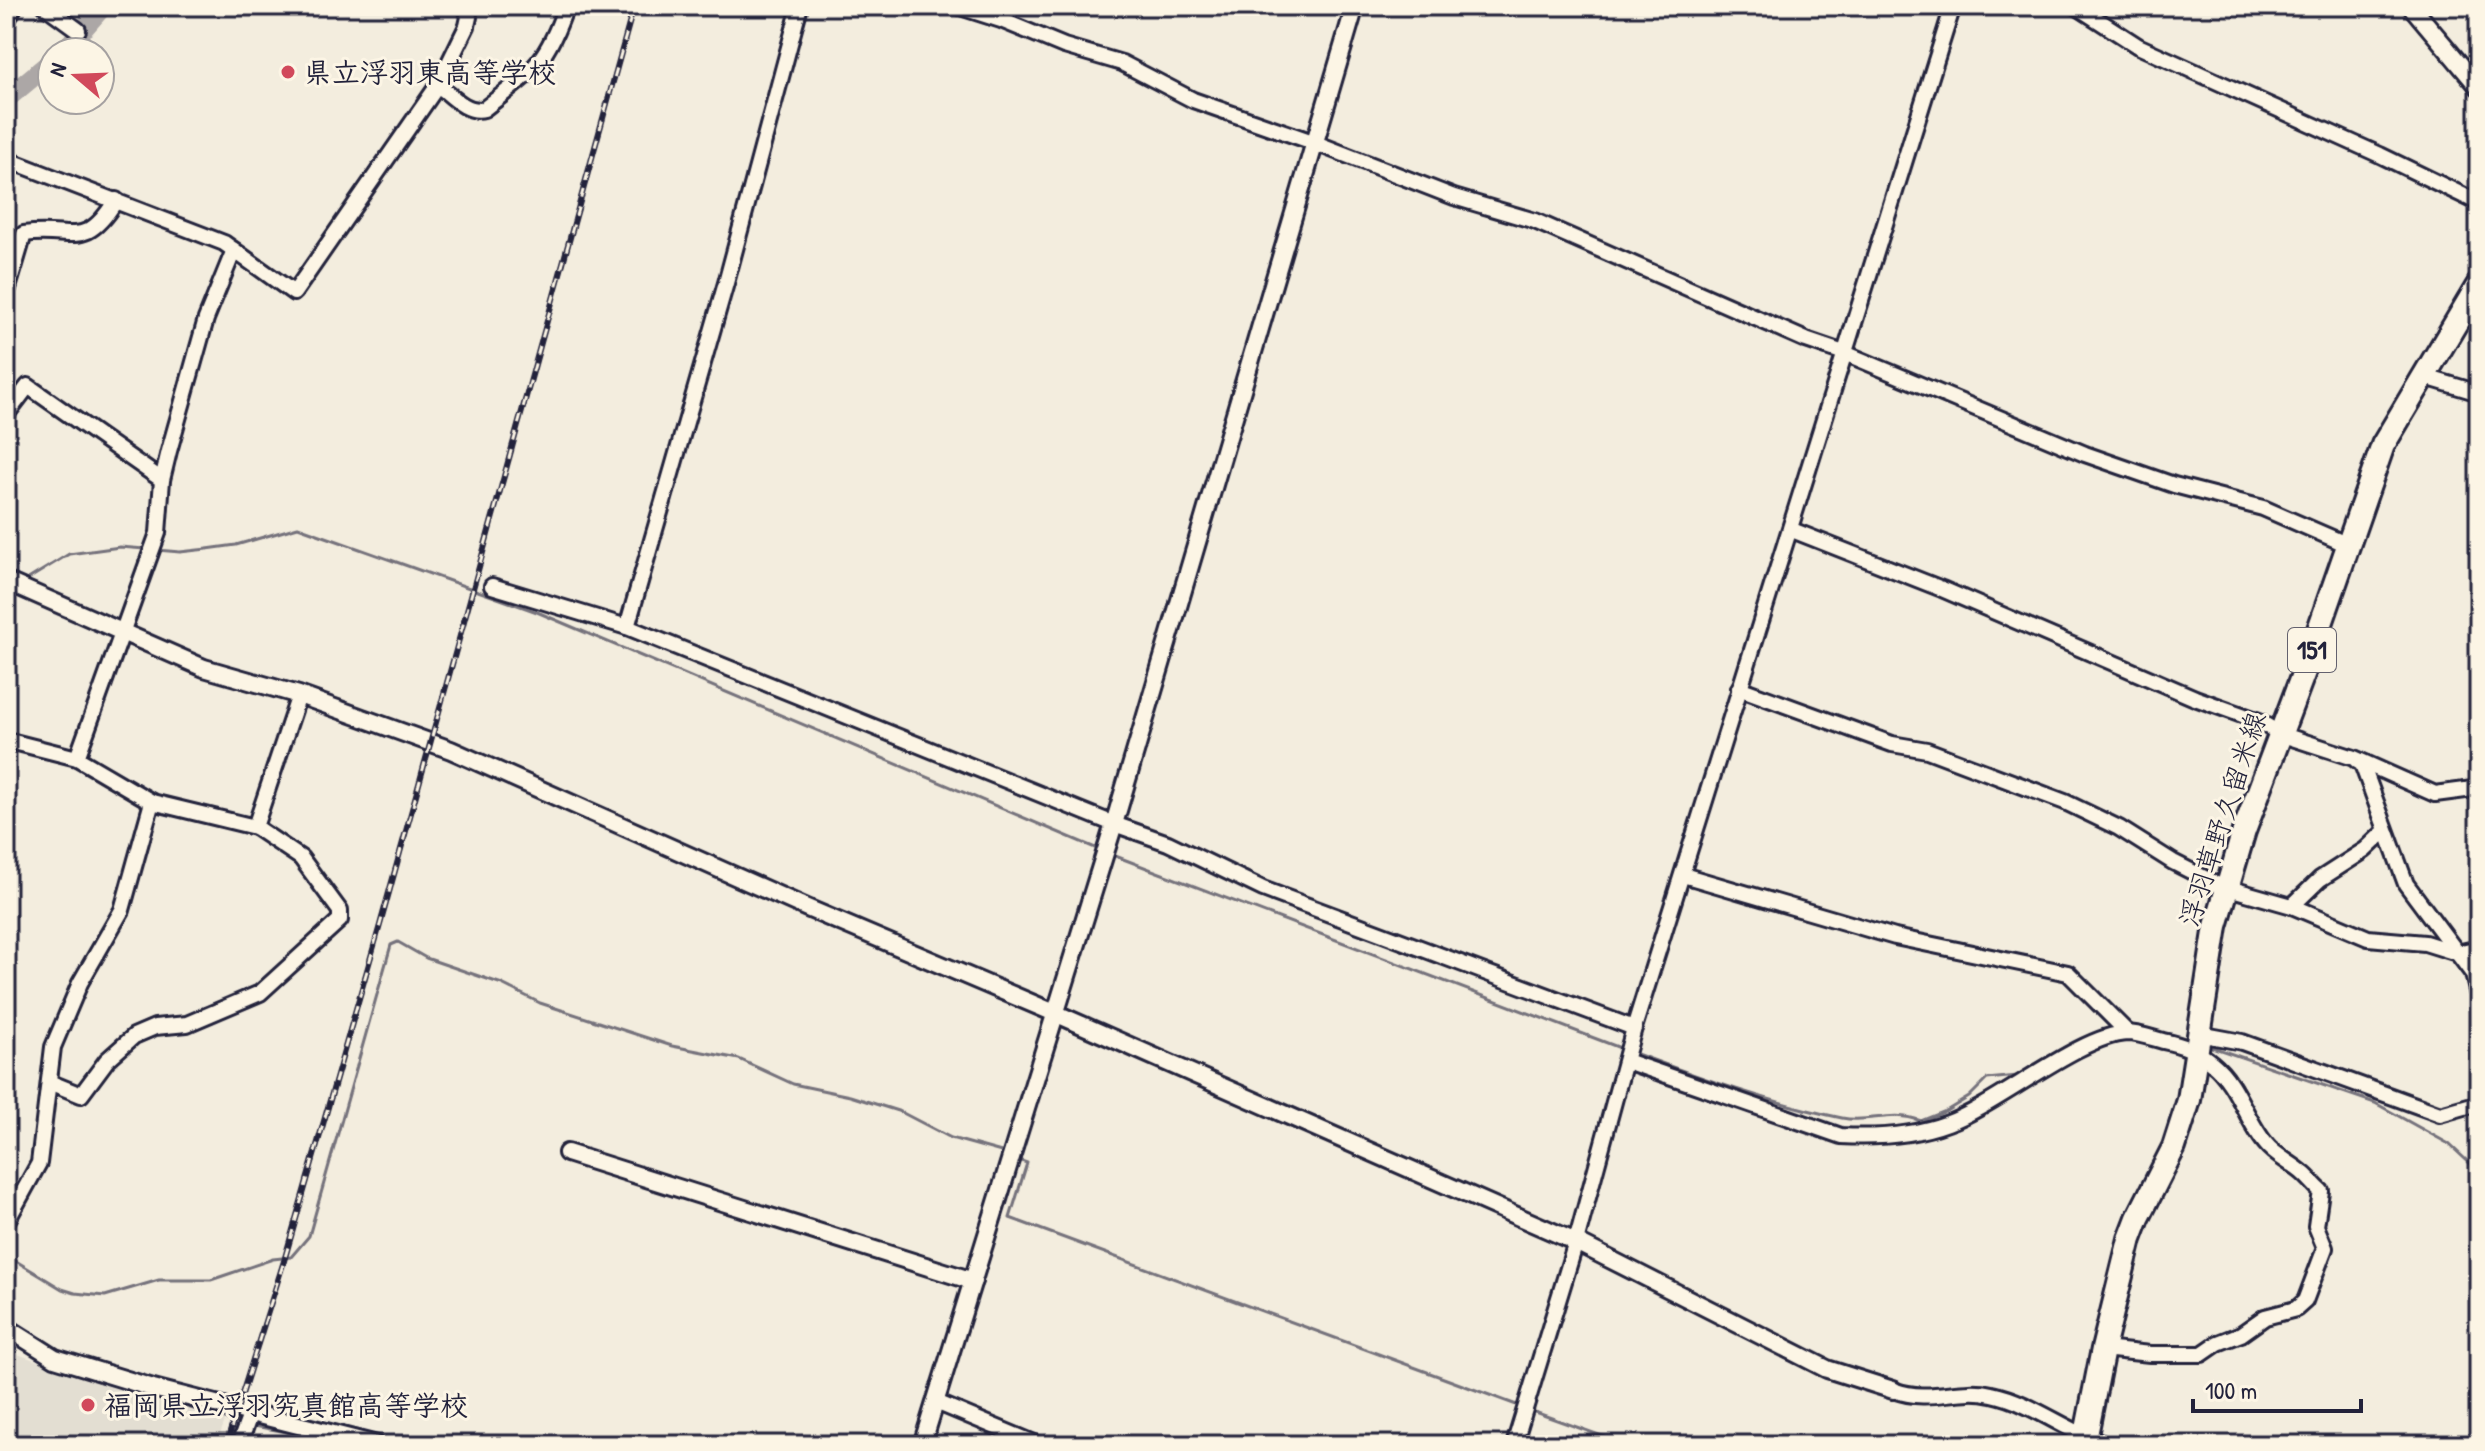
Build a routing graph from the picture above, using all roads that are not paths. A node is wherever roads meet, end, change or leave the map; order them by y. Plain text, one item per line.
1 (10, 6) edge
2 (45, 6) edge
3 (465, 6) edge
4 (566, 6) edge
5 (800, 6) edge
6 (957, 6) edge
7 (1355, 6) edge
8 (1953, 6) edge
9 (2076, 6) edge
10 (2411, 6) edge
11 (6, 14) edge
12 (78, 30) dead end
13 (438, 85) junction
14 (2479, 87) edge
15 (1313, 142) junction
16 (6, 159) edge
17 (116, 200) junction
18 (2479, 203) edge
19 (234, 250) junction
20 (2479, 284) edge
21 (6, 295) edge
22 (1847, 354) junction
23 (2422, 376) junction
24 (2479, 393) edge
25 (6, 415) edge
26 (162, 480) junction
27 (1792, 530) junction
28 (2348, 545) junction
29 (6, 581) edge
30 (492, 586) dead end
31 (627, 627) junction
32 (121, 632) junction
33 (1739, 688) junction
34 (299, 695) junction
35 (2280, 734) junction
36 (6, 740) edge
37 (77, 758) junction
38 (2354, 758) junction
39 (2479, 791) edge
40 (152, 802) junction
41 (1114, 824) junction
42 (255, 827) junction
43 (2385, 831) junction
44 (1683, 875) junction
45 (2226, 887) junction
46 (2292, 906) junction
47 (2479, 948) edge
48 (2457, 953) junction
49 (2479, 999) edge
50 (1057, 1014) junction
51 (1634, 1028) junction
52 (2128, 1033) junction
53 (2197, 1040) junction
54 (1626, 1061) junction
55 (49, 1082) junction
56 (2479, 1103) edge
57 (567, 1153) dead end
58 (6, 1223) edge
59 (1576, 1242) junction
60 (973, 1281) junction
61 (6, 1327) edge
62 (2103, 1349) junction
63 (1893, 1390) joint
64 (936, 1402) junction
65 (251, 1412) junction
66 (2084, 1441) edge
67 (239, 1445) edge
68 (377, 1445) edge
69 (922, 1445) edge
70 (1039, 1445) edge
71 (1514, 1445) edge
72 (2107, 1445) edge

1 - 11 main road
2 - 12 street
3 - 13 street
4 - 13 street
5 - 31 street
6 - 15 street
7 - 15 street
8 - 22 street
9 - 18 street
10 - 14 street
13 - 19 street
15 - 22 street
15 - 41 street
16 - 17 street
17 - 19 street
17 - 21 street
19 - 26 street
20 - 23 main road, 浮羽草野久留米線 / 151
22 - 27 street
22 - 28 street
23 - 24 street
23 - 28 main road, 浮羽草野久留米線 / 151
25 - 26 street
26 - 32 street
27 - 33 street
27 - 35 street
28 - 35 main road, 浮羽草野久留米線 / 151
29 - 32 street
30 - 31 street
31 - 41 street
32 - 34 street
32 - 37 street
33 - 44 street
33 - 45 street
34 - 42 street
34 - 50 street
35 - 38 street
35 - 45 main road, 浮羽草野久留米線 / 151
36 - 37 street
37 - 40 street
38 - 39 street
38 - 43 street
40 - 42 street
40 - 55 street
41 - 50 street
41 - 51 street
42 - 55 street
43 - 46 street
43 - 48 street
44 - 51 street
44 - 52 street
45 - 46 street
45 - 53 main road, 浮羽草野久留米線 / 151
46 - 48 street
47 - 48 street
48 - 49 street
50 - 59 street
50 - 60 street
51 - 54 street
52 - 53 street
52 - 54 street
53 - 56 street
53 - 62 main road, 浮羽草野久留米線 / 151
53 - 62 street
54 - 59 street
55 - 58 street
57 - 60 street
59 - 63 street
59 - 71 street
60 - 64 street
61 - 65 street
62 - 66 main road, 浮羽草野久留米線 / 151
63 - 66 street
64 - 69 street
64 - 70 street
65 - 67 street
65 - 68 street
66 - 72 street

